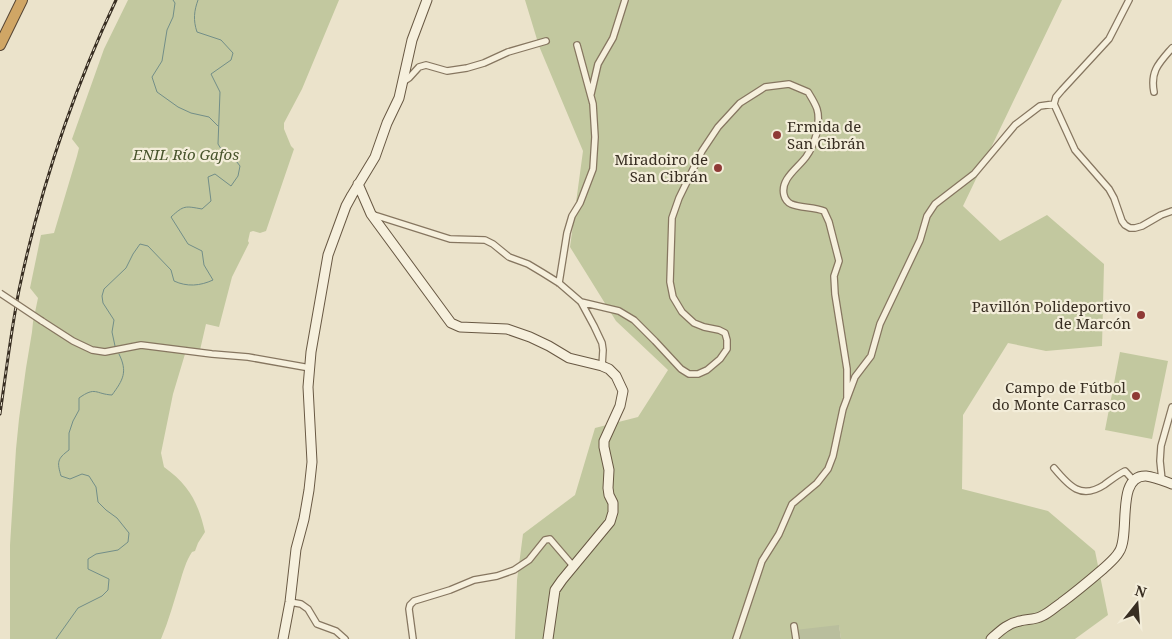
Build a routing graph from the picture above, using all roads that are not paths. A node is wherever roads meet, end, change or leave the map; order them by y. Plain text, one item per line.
1 (22, 0) edge
2 (427, 0) edge
3 (625, 0) edge
4 (1129, 0) edge
5 (546, 41) dead end
6 (1, 43) edge
7 (577, 44) dead end
8 (1172, 48) edge
9 (402, 82) junction
10 (1154, 92) dead end
11 (591, 95) junction
12 (1054, 104) junction
13 (358, 184) junction
14 (1172, 211) edge
15 (372, 214) junction
16 (559, 284) junction
17 (0, 293) edge
18 (581, 302) junction
19 (602, 366) junction
20 (310, 368) junction
21 (848, 398) junction
22 (1172, 407) edge
23 (1054, 468) dead end
24 (1162, 480) junction
25 (1134, 481) junction
26 (1172, 484) edge
27 (574, 567) junction
28 (290, 602) junction
29 (794, 626) dead end
30 (283, 639) edge
31 (345, 639) edge
32 (412, 639) edge
33 (548, 639) edge
34 (736, 639) edge
35 (796, 639) edge
36 (991, 639) edge

1 - 6 highway
2 - 9 street
3 - 11 street
4 - 12 street
5 - 9 street
7 - 11 street
8 - 10 street
9 - 13 street
11 - 16 street
12 - 14 street
12 - 21 street
13 - 15 street
13 - 20 street
15 - 16 street
15 - 19 street
16 - 18 street
17 - 20 street, bridge
18 - 19 street
18 - 21 street
19 - 27 street
20 - 28 street
21 - 34 street
22 - 24 street
23 - 25 street
24 - 25 street
24 - 26 street
25 - 36 street
27 - 32 street
27 - 33 street
28 - 30 street
28 - 31 street
29 - 35 street

